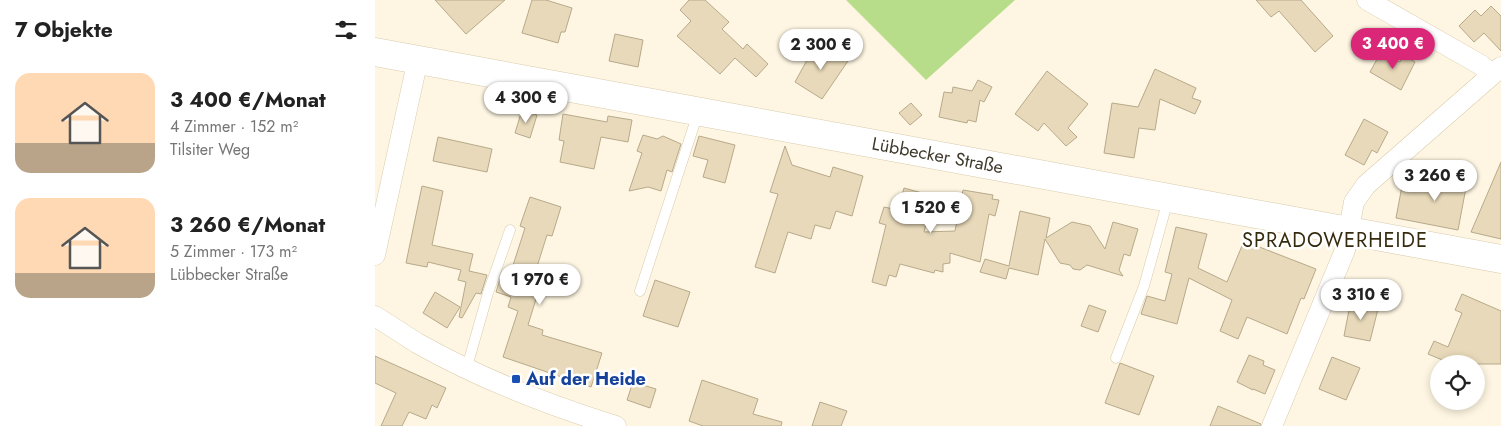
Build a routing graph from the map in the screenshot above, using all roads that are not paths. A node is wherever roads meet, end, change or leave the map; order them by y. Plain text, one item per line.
1 (1367, 0) edge
2 (375, 52) edge
3 (418, 59) junction
4 (1497, 71) edge
5 (698, 112) junction
6 (1168, 198) junction
7 (510, 230) dead end
8 (1348, 231) junction
9 (375, 255) edge
10 (1501, 259) edge
11 (640, 291) dead end
12 (375, 316) edge
13 (1115, 358) dead end
14 (467, 368) junction
15 (616, 426) edge
16 (1272, 426) edge

1 - 4 street
2 - 3 main road, Lübbecker Straße
3 - 5 main road, Lübbecker Straße
3 - 9 street
4 - 8 street
5 - 6 main road, Lübbecker Straße
5 - 11 lane
6 - 8 main road, Lübbecker Straße
6 - 13 lane
7 - 14 lane
8 - 10 main road, Lübbecker Straße
8 - 16 street
12 - 14 street
14 - 15 street

